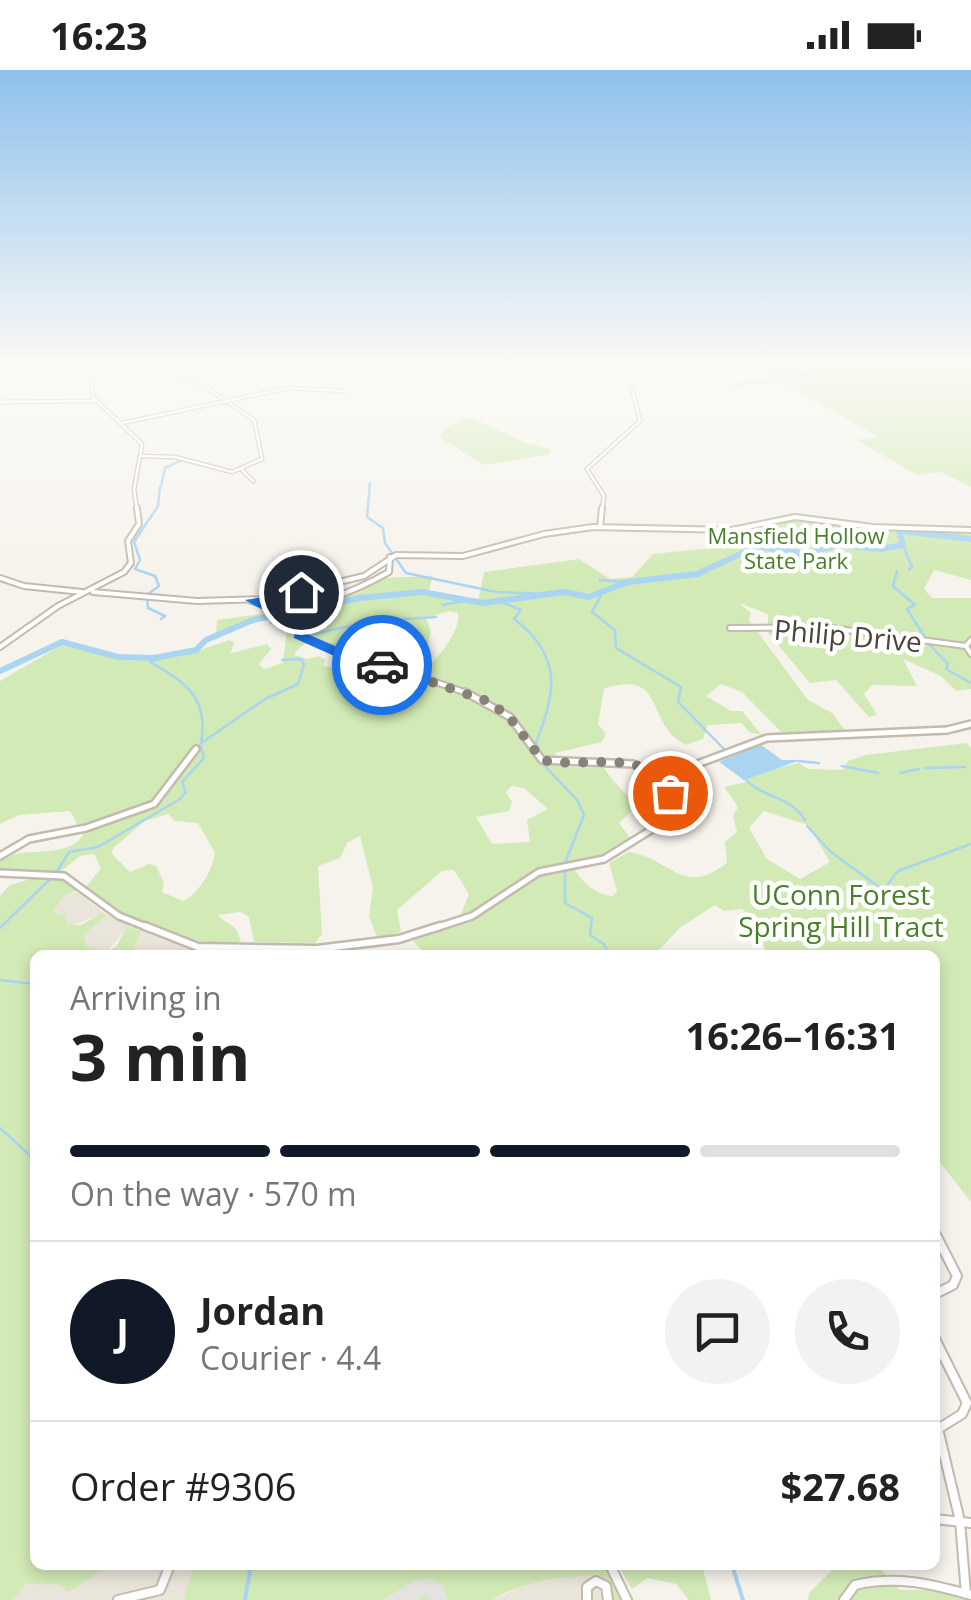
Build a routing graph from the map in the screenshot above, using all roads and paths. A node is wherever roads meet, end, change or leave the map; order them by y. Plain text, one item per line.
1 (136, 435) edge
2 (259, 435) edge
3 (625, 435) edge
4 (140, 456) junction
5 (242, 470) junction
6 (253, 481) dead end
7 (600, 527) junction
8 (971, 530) edge
9 (390, 557) junction
10 (0, 578) edge
11 (106, 587) junction
12 (85, 592) junction
13 (93, 592) junction
14 (112, 594) junction
15 (251, 600) junction
16 (304, 608) junction
17 (730, 628) dead end
18 (298, 635) junction
19 (291, 640) dead end
20 (971, 640) edge
21 (966, 646) junction
22 (0, 648) edge
23 (971, 654) edge
24 (971, 724) edge
25 (196, 749) dead end
26 (666, 779) junction
27 (0, 856) edge
28 (0, 873) edge
29 (269, 950) edge
30 (332, 950) edge
31 (940, 1242) edge
32 (940, 1292) edge
33 (940, 1349) edge
34 (940, 1427) edge
35 (940, 1444) edge
36 (940, 1519) edge
37 (960, 1521) junction
38 (971, 1523) edge
39 (168, 1570) edge
40 (612, 1570) edge
41 (969, 1595) edge
42 (154, 1596) edge
43 (118, 1600) edge
44 (587, 1600) edge
45 (608, 1600) edge
46 (627, 1600) edge
47 (844, 1600) edge

1 - 4 street
2 - 5 street
3 - 7 street
4 - 5 street
4 - 11 street
5 - 6 street
7 - 8 street
7 - 9 street
9 - 15 street
9 - 16 street
10 - 12 street
11 - 13 street
11 - 14 street
12 - 13 street
12 - 22 street
13 - 14 street
14 - 15 street
15 - 16 street
16 - 18 street
17 - 21 street, Philip Drive
18 - 19 street
18 - 26 street
20 - 21 street
21 - 23 street
24 - 26 street
25 - 27 street
26 - 30 street
28 - 29 street
31 - 32 street
33 - 34 street
35 - 37 street
36 - 37 street
37 - 38 street
37 - 41 street
39 - 42 street
40 - 46 street
41 - 47 street
42 - 43 street
44 - 45 street

